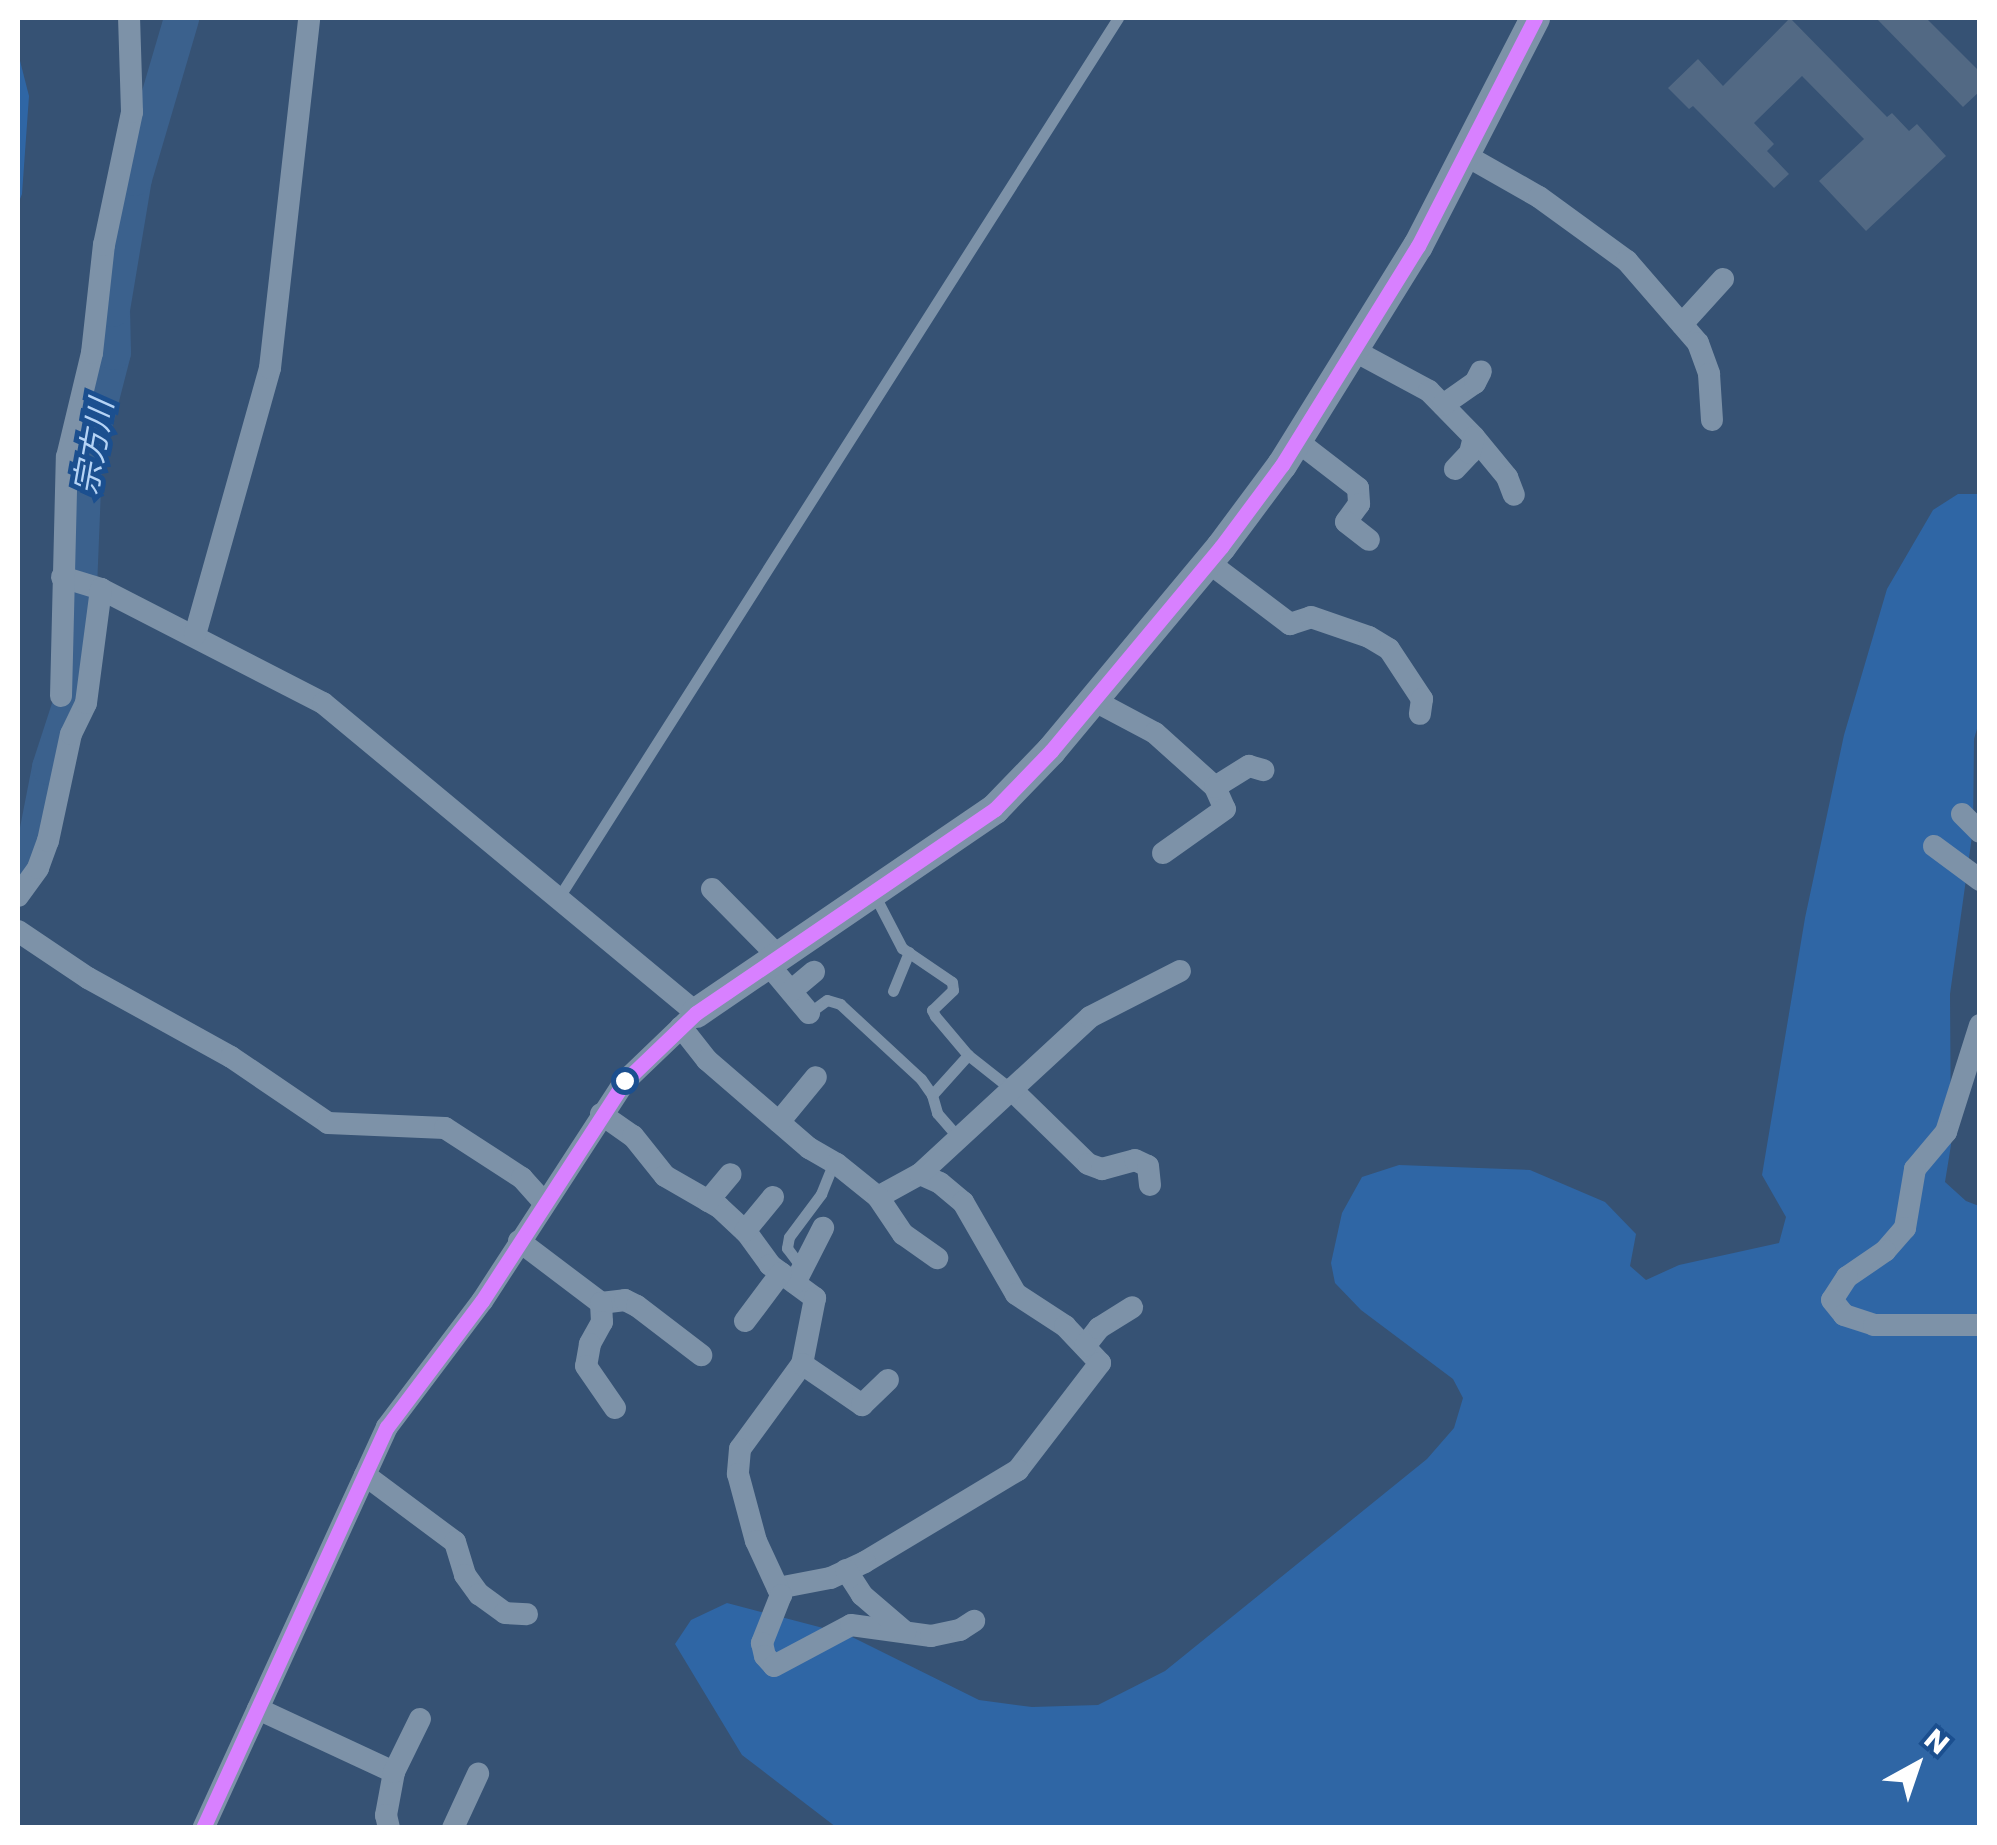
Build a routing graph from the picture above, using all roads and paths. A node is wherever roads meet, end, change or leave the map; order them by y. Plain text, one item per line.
1 (129, 18) edge
2 (309, 18) edge
3 (1118, 18) edge
4 (1535, 18) edge
5 (1464, 155) junction
6 (1723, 279) dead end
7 (1682, 324) junction
8 (1354, 350) junction
9 (1481, 371) dead end
10 (1442, 405) junction
11 (1712, 420) dead end
12 (1474, 437) junction
13 (1298, 440) junction
14 (1455, 469) dead end
15 (1514, 495) dead end
16 (1369, 540) dead end
17 (1208, 562) junction
18 (66, 577) junction
19 (98, 588) junction
20 (195, 636) junction
21 (61, 696) dead end
22 (1093, 700) junction
23 (1420, 714) dead end
24 (1263, 770) dead end
25 (1215, 787) junction
26 (1962, 814) dead end
27 (1980, 832) edge
28 (1934, 846) dead end
29 (1164, 853) dead end
30 (1980, 880) edge
31 (712, 889) dead end
32 (873, 892) junction
33 (18, 896) edge
34 (559, 897) junction
35 (18, 931) edge
36 (909, 952) junction
37 (774, 960) junction
38 (1180, 971) dead end
39 (814, 972) dead end
40 (790, 991) junction
41 (893, 991) dead end
42 (809, 1013) joint
43 (689, 1020) junction
44 (1980, 1025) edge
45 (968, 1055) junction
46 (816, 1077) dead end
47 (1012, 1089) junction
48 (932, 1095) junction
49 (602, 1114) junction
50 (778, 1122) junction
51 (959, 1138) junction
52 (834, 1162) junction
53 (731, 1174) dead end
54 (920, 1174) junction
55 (1150, 1185) dead end
56 (773, 1197) dead end
57 (878, 1197) junction
58 (708, 1200) junction
59 (543, 1202) junction
60 (823, 1228) dead end
61 (745, 1231) junction
62 (519, 1241) junction
63 (936, 1258) dead end
64 (792, 1275) junction
65 (602, 1302) junction
66 (1132, 1308) dead end
67 (745, 1321) dead end
68 (1980, 1325) edge
69 (1085, 1346) junction
70 (701, 1354) dead end
71 (802, 1364) junction
72 (888, 1380) dead end
73 (615, 1408) dead end
74 (365, 1475) junction
75 (846, 1570) junction
76 (778, 1588) junction
77 (527, 1614) dead end
78 (974, 1621) dead end
79 (905, 1632) junction
80 (258, 1708) junction
81 (420, 1718) dead end
82 (394, 1772) junction
83 (478, 1774) dead end
84 (204, 1828) edge
85 (389, 1828) edge
86 (453, 1828) edge

1 - 18 street
2 - 20 street
3 - 34 lane
4 - 5 street
5 - 7 street
5 - 8 street
6 - 7 street
7 - 11 street
8 - 10 street
8 - 13 street
9 - 10 street
10 - 12 street
12 - 14 street
12 - 15 street
13 - 16 street
13 - 17 street
17 - 22 street
17 - 23 street
18 - 19 street
18 - 21 street
19 - 20 street
19 - 33 street
20 - 34 street
22 - 25 street
22 - 32 street
24 - 25 street
25 - 29 street
26 - 27 street
28 - 30 street
31 - 37 street
32 - 36 lane
32 - 37 street
34 - 43 street
35 - 59 street
36 - 41 lane
36 - 45 lane
37 - 40 street
37 - 43 street
38 - 47 street
39 - 40 street
40 - 42 street
42 - 48 lane
43 - 49 street
43 - 50 street
44 - 68 street
45 - 47 lane
45 - 48 lane
46 - 50 street
47 - 51 street
47 - 55 street
48 - 51 lane
49 - 58 street
49 - 59 street
50 - 52 street
51 - 54 street
52 - 57 street
52 - 64 lane
53 - 58 street
54 - 57 street
54 - 69 street
56 - 61 street
57 - 63 street
58 - 61 street
59 - 62 street
60 - 64 street
61 - 64 street
62 - 65 street
62 - 74 street
64 - 67 street
64 - 71 street
65 - 70 street
65 - 73 street
66 - 69 street
69 - 75 street
71 - 72 street
71 - 76 street
74 - 77 street
74 - 80 street
75 - 76 street
75 - 79 street
76 - 79 street
78 - 79 street
80 - 82 street
80 - 84 street
81 - 82 street
82 - 85 street
83 - 86 street

